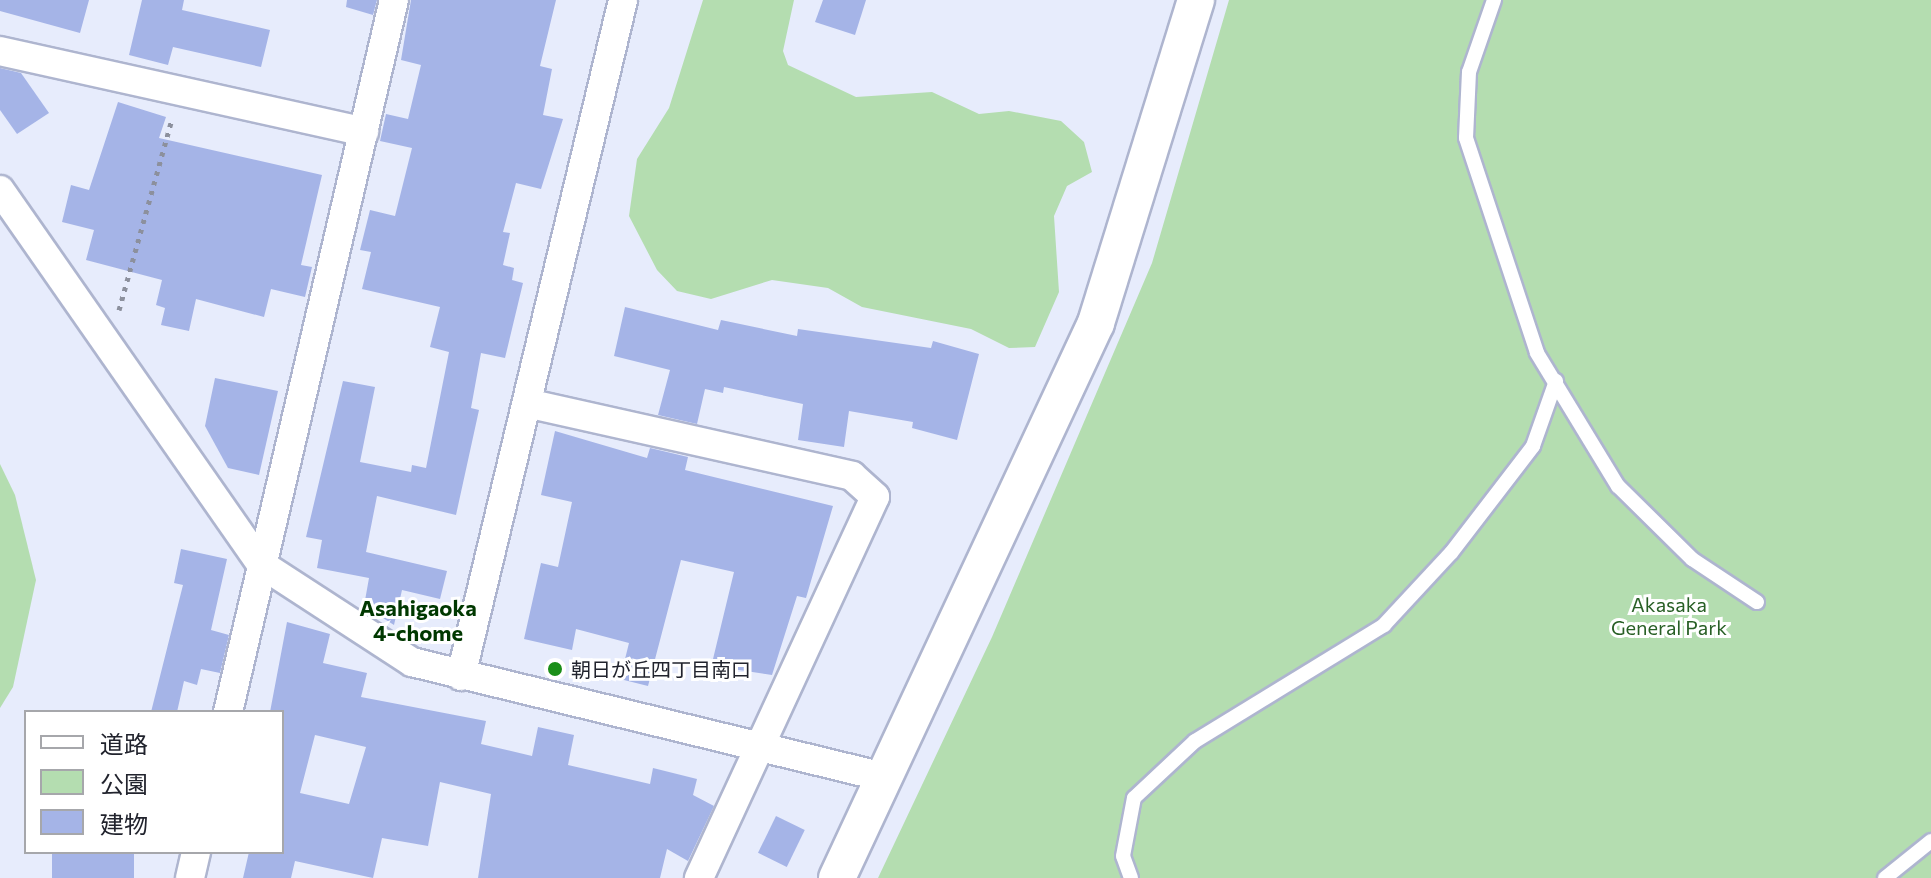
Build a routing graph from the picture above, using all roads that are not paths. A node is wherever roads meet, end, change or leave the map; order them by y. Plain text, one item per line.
1 (394, 0) edge
2 (623, 0) edge
3 (1196, 0) edge
4 (1494, 0) edge
5 (0, 51) edge
6 (364, 132) junction
7 (0, 190) edge
8 (1556, 381) junction
9 (531, 404) junction
10 (261, 564) junction
11 (1757, 602) dead end
12 (461, 676) junction
13 (228, 710) edge
14 (759, 746) junction
15 (883, 777) junction
16 (1931, 841) edge
17 (196, 854) edge
18 (190, 878) edge
19 (699, 878) edge
20 (837, 878) edge
21 (1131, 878) edge
22 (1885, 878) edge

1 - 6 street
2 - 9 street
3 - 15 street
4 - 8 lane
5 - 6 street
6 - 10 street
7 - 10 street
8 - 11 lane
8 - 21 lane
9 - 12 street
9 - 14 street
10 - 12 street
10 - 13 street
12 - 14 street
14 - 15 street
14 - 19 street
15 - 20 street
16 - 22 lane
17 - 18 street

